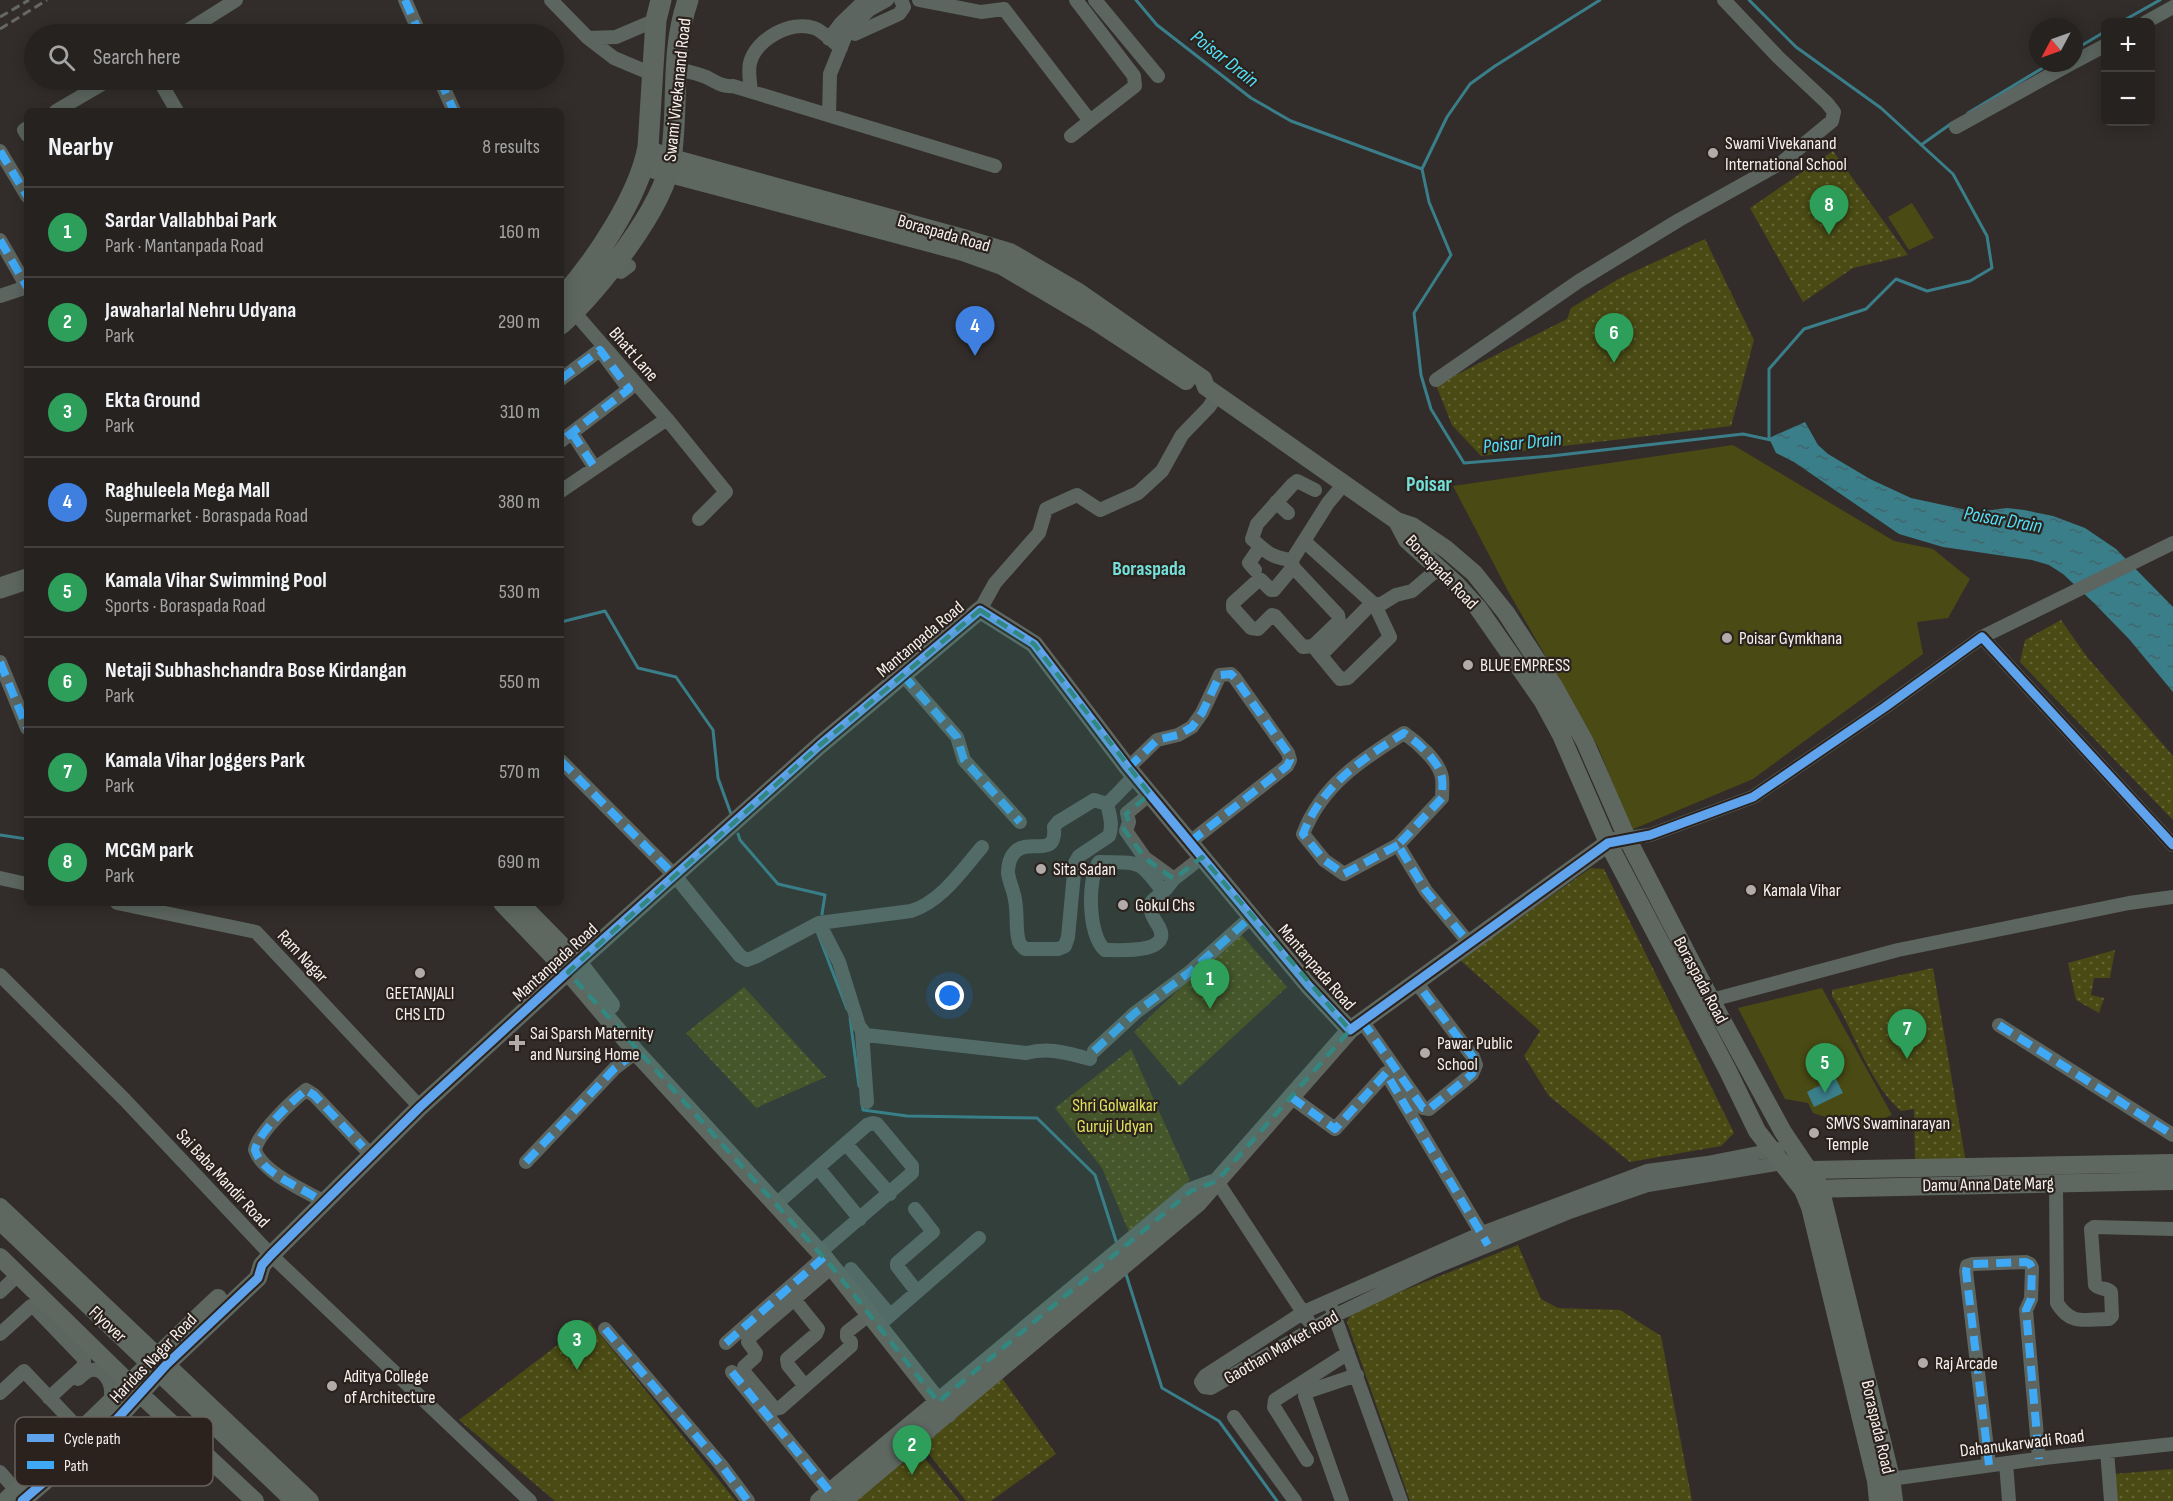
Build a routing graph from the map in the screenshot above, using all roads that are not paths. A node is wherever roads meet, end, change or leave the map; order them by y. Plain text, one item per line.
1 (236, 0) edge
2 (405, 0) edge
3 (551, 0) edge
4 (865, 0) edge
5 (887, 0) edge
6 (901, 0) edge
7 (919, 0) edge
8 (1076, 0) edge
9 (1095, 0) edge
10 (1724, 0) edge
11 (1007, 5) edge
12 (686, 6) edge
13 (658, 8) edge
14 (2173, 8) edge
15 (2154, 18) edge
16 (198, 24) edge
17 (416, 24) edge
18 (855, 34) dead end
19 (588, 38) junction
20 (829, 39) junction
21 (841, 48) junction
22 (2101, 48) edge
23 (2083, 57) edge
24 (676, 68) junction
25 (2055, 72) edge
26 (652, 75) junction
27 (1158, 76) dead end
28 (92, 90) edge
29 (165, 90) edge
30 (445, 90) edge
31 (751, 91) junction
32 (61, 108) edge
33 (175, 108) edge
34 (453, 108) edge
35 (829, 115) junction
36 (1090, 121) junction
37 (1956, 127) dead end
38 (1071, 136) dead end
39 (0, 151) edge
40 (646, 157) junction
41 (670, 166) junction
42 (996, 166) dead end
43 (24, 190) edge
44 (0, 240) edge
45 (24, 290) edge
46 (24, 292) edge
47 (0, 296) edge
48 (565, 312) edge
49 (564, 377) edge
50 (1436, 380) dead end
51 (1212, 391) junction
52 (667, 419) junction
53 (566, 437) edge
54 (595, 468) junction
55 (1343, 485) junction
56 (564, 488) edge
57 (1315, 490) dead end
58 (1276, 502) junction
59 (1288, 513) dead end
60 (699, 519) dead end
61 (1397, 521) junction
62 (1304, 541) junction
63 (2173, 543) edge
64 (1260, 547) junction
65 (1293, 564) junction
66 (1439, 568) junction
67 (1255, 570) dead end
68 (24, 581) edge
69 (24, 593) edge
70 (1, 596) edge
71 (1497, 601) junction
72 (1375, 605) junction
73 (980, 610) junction
74 (1481, 613) junction
75 (1982, 637) junction
76 (1317, 651) junction
77 (0, 662) edge
78 (903, 675) junction
79 (24, 721) edge
80 (564, 764) edge
81 (1138, 780) junction
82 (1111, 801) junction
83 (1020, 822) dead end
84 (1627, 838) junction
85 (1190, 842) junction
86 (1608, 843) junction
87 (1398, 845) junction
88 (2173, 845) edge
89 (982, 847) dead end
90 (1202, 857) junction
91 (676, 877) junction
92 (0, 878) edge
93 (1174, 879) junction
94 (24, 883) edge
95 (1163, 892) junction
96 (2173, 897) edge
97 (131, 906) edge
98 (505, 906) edge
99 (522, 906) edge
100 (1251, 917) junction
101 (819, 923) junction
102 (1469, 944) junction
103 (573, 967) junction
104 (0, 975) edge
105 (1416, 982) junction
106 (1711, 1000) junction
107 (1692, 1005) junction
108 (1999, 1025) dead end
109 (1356, 1026) junction
110 (862, 1032) junction
111 (636, 1052) junction
112 (1291, 1097) junction
113 (867, 1102) dead end
114 (420, 1107) junction
115 (2173, 1135) edge
116 (846, 1144) junction
117 (367, 1151) junction
118 (1802, 1158) junction
119 (526, 1162) dead end
120 (1782, 1163) junction
121 (2173, 1163) edge
122 (818, 1168) junction
123 (1976, 1176) junction
124 (1217, 1181) junction
125 (2173, 1181) edge
126 (2056, 1183) junction
127 (1811, 1189) junction
128 (890, 1194) junction
129 (783, 1198) junction
130 (320, 1199) junction
131 (0, 1207) edge
132 (915, 1209) dead end
133 (860, 1219) junction
134 (0, 1221) edge
135 (2173, 1229) edge
136 (0, 1237) edge
137 (979, 1238) dead end
138 (1485, 1239) junction
139 (0, 1257) edge
140 (267, 1260) junction
141 (839, 1262) junction
142 (18, 1275) junction
143 (0, 1292) edge
144 (917, 1292) junction
145 (794, 1299) junction
146 (1329, 1302) junction
147 (1304, 1312) junction
148 (1336, 1315) junction
149 (882, 1316) junction
150 (1312, 1328) junction
151 (605, 1329) dead end
152 (0, 1334) edge
153 (726, 1343) dead end
154 (1348, 1353) junction
155 (162, 1359) junction
156 (732, 1372) dead end
157 (1357, 1375) junction
158 (805, 1386) junction
159 (135, 1389) junction
160 (0, 1394) edge
161 (111, 1394) dead end
162 (49, 1398) junction
163 (946, 1405) junction
164 (71, 1417) edge
165 (76, 1417) edge
166 (98, 1417) edge
167 (118, 1417) edge
168 (165, 1417) edge
169 (188, 1417) edge
170 (206, 1417) edge
171 (1233, 1417) dead end
172 (213, 1424) edge
173 (213, 1441) edge
174 (2173, 1444) edge
175 (2107, 1451) junction
176 (2039, 1458) junction
177 (1307, 1460) dead end
178 (213, 1462) edge
179 (2006, 1463) junction
180 (1989, 1465) junction
181 (0, 1472) edge
182 (1883, 1480) junction
183 (31, 1486) edge
184 (35, 1486) edge
185 (831, 1498) edge
186 (19, 1499) edge
187 (255, 1501) edge
188 (276, 1501) edge
189 (294, 1501) edge
190 (310, 1501) edge
191 (530, 1501) edge
192 (748, 1501) edge
193 (1295, 1501) edge
194 (1342, 1501) edge
195 (1401, 1501) edge
196 (1889, 1501) edge
197 (2009, 1501) edge
198 (2112, 1501) edge

1 - 16 street
2 - 17 street
3 - 19 street
4 - 20 street
5 - 21 street
6 - 18 street
7 - 11 street
8 - 36 street
9 - 27 street
10 - 50 street
11 - 36 street
12 - 24 main road, Swami Vivekanand Road
13 - 19 street
13 - 26 main road, Swami Vivekanand Road
14 - 15 street
19 - 26 street
20 - 21 street
20 - 31 street
21 - 35 street
22 - 23 street
24 - 31 street
24 - 41 main road, Swami Vivekanand Road
25 - 37 street
26 - 40 main road, Swami Vivekanand Road
28 - 32 street
29 - 33 street
30 - 34 street
31 - 35 street
35 - 42 street
36 - 38 street
39 - 43 street
40 - 41 street, Boraspada Road
40 - 48 main road, Swami Vivekanand Road
41 - 48 main road, Swami Vivekanand Road
41 - 51 street, Boraspada Road
44 - 45 street
46 - 47 street
48 - 52 street, Bhatt Lane
49 - 53 street
51 - 55 street, Boraspada Road
51 - 73 street
52 - 54 street
52 - 60 street, Bhatt Lane
53 - 54 street
54 - 56 street
55 - 61 street, Boraspada Road
55 - 62 street
57 - 58 street
58 - 59 street
58 - 64 street
61 - 66 street, Boraspada Road
61 - 71 street, Boraspada Road
62 - 65 street
62 - 72 street
63 - 75 street
64 - 65 street
64 - 67 street
65 - 76 street
65 - 76 street
66 - 72 street
66 - 74 street, Boraspada Road
68 - 70 main road
69 - 70 main road
71 - 74 street
71 - 84 street, Boraspada Road
72 - 76 street
72 - 76 street
73 - 78 street, Mantanpada Road
73 - 81 street, Mantanpada Road
74 - 86 street, Boraspada Road
75 - 84 street
75 - 88 street
77 - 79 street
78 - 83 street
78 - 91 street, Mantanpada Road
80 - 91 street
81 - 82 street
81 - 85 street, Mantanpada Road
81 - 85 street
81 - 93 street
82 - 82 street
84 - 86 street, Mantanpada Road
84 - 106 street, Boraspada Road
85 - 90 street, Mantanpada Road
86 - 102 street, Mantanpada Road
86 - 107 street, Boraspada Road
87 - 87 street
87 - 102 street
89 - 101 street
90 - 93 street
90 - 100 street, Mantanpada Road
91 - 101 street
91 - 103 street, Mantanpada Road
92 - 94 street
93 - 95 street
95 - 95 street
96 - 106 street
97 - 114 street, Ram Nagar
98 - 103 street
99 - 103 street
100 - 109 street, Mantanpada Road
100 - 110 street
101 - 110 street
102 - 105 street, Mantanpada Road
103 - 111 street
103 - 114 street, Mantanpada Road
103 - 129 street
104 - 140 street, Sai Baba Mandir Road
105 - 109 street, Mantanpada Road
105 - 109 street
106 - 107 street
106 - 118 street, Boraspada Road
107 - 120 street, Boraspada Road
108 - 115 street
109 - 112 street
110 - 113 street
111 - 119 street
111 - 141 street
112 - 124 street
112 - 138 street
114 - 117 street, Mantanpada Road
116 - 122 street
116 - 128 street
116 - 128 street
117 - 130 street, Mantanpada Road
117 - 130 street
118 - 120 street, Gaothan Market Road
118 - 120 street, Gaothan Market Road
118 - 123 street, Damu Anna Date Marg
118 - 127 street, Boraspada Road
120 - 127 street, Boraspada Road
120 - 138 street, Gaothan Market Road
121 - 123 street, Damu Anna Date Marg
122 - 129 street
122 - 133 street
123 - 126 street, Damu Anna Date Marg
123 - 127 street, Damu Anna Date Marg
124 - 147 street
124 - 163 street
125 - 126 street, Damu Anna Date Marg
126 - 135 street
127 - 182 street, Boraspada Road
128 - 133 street
129 - 141 street
130 - 140 street, Mantanpada Road
131 - 155 street
132 - 144 street
133 - 141 street
134 - 170 street, Flyover, bridge
136 - 169 street, Flyover
137 - 144 street
138 - 146 street, Gaothan Market Road
138 - 148 street, Gaothan Market Road
139 - 142 street
140 - 155 street, Haridas Nagar Road
140 - 191 street, Sai Baba Mandir Road
141 - 145 street
141 - 149 street
141 - 153 street
142 - 143 street
142 - 159 street
144 - 149 street
145 - 158 street
145 - 158 street
146 - 147 street, Gaothan Market Road
146 - 148 street
147 - 150 street
147 - 150 street, Gaothan Market Road
148 - 150 street, Gaothan Market Road
148 - 154 street
149 - 158 street
149 - 163 street
151 - 192 street
152 - 162 street
154 - 157 street
154 - 177 street
155 - 159 street, Haridas Nagar Road
155 - 190 street
156 - 185 street
157 - 194 street
157 - 195 street
159 - 166 street, Haridas Nagar Road
159 - 167 street, Haridas Nagar Road
159 - 168 street
160 - 162 street
161 - 165 street
162 - 164 street
163 - 185 street
171 - 193 street
172 - 189 street, Flyover, bridge
173 - 188 street, Flyover
174 - 175 street, Dahanukarwadi Road
175 - 176 street, Dahanukarwadi Road
175 - 198 street
176 - 179 street, Dahanukarwadi Road
176 - 180 street
178 - 187 street
179 - 180 street, Dahanukarwadi Road
179 - 197 street
180 - 182 street, Dahanukarwadi Road
181 - 186 street
182 - 196 street, Boraspada Road
183 - 186 street, Haridas Nagar Road
184 - 186 street, Haridas Nagar Road

